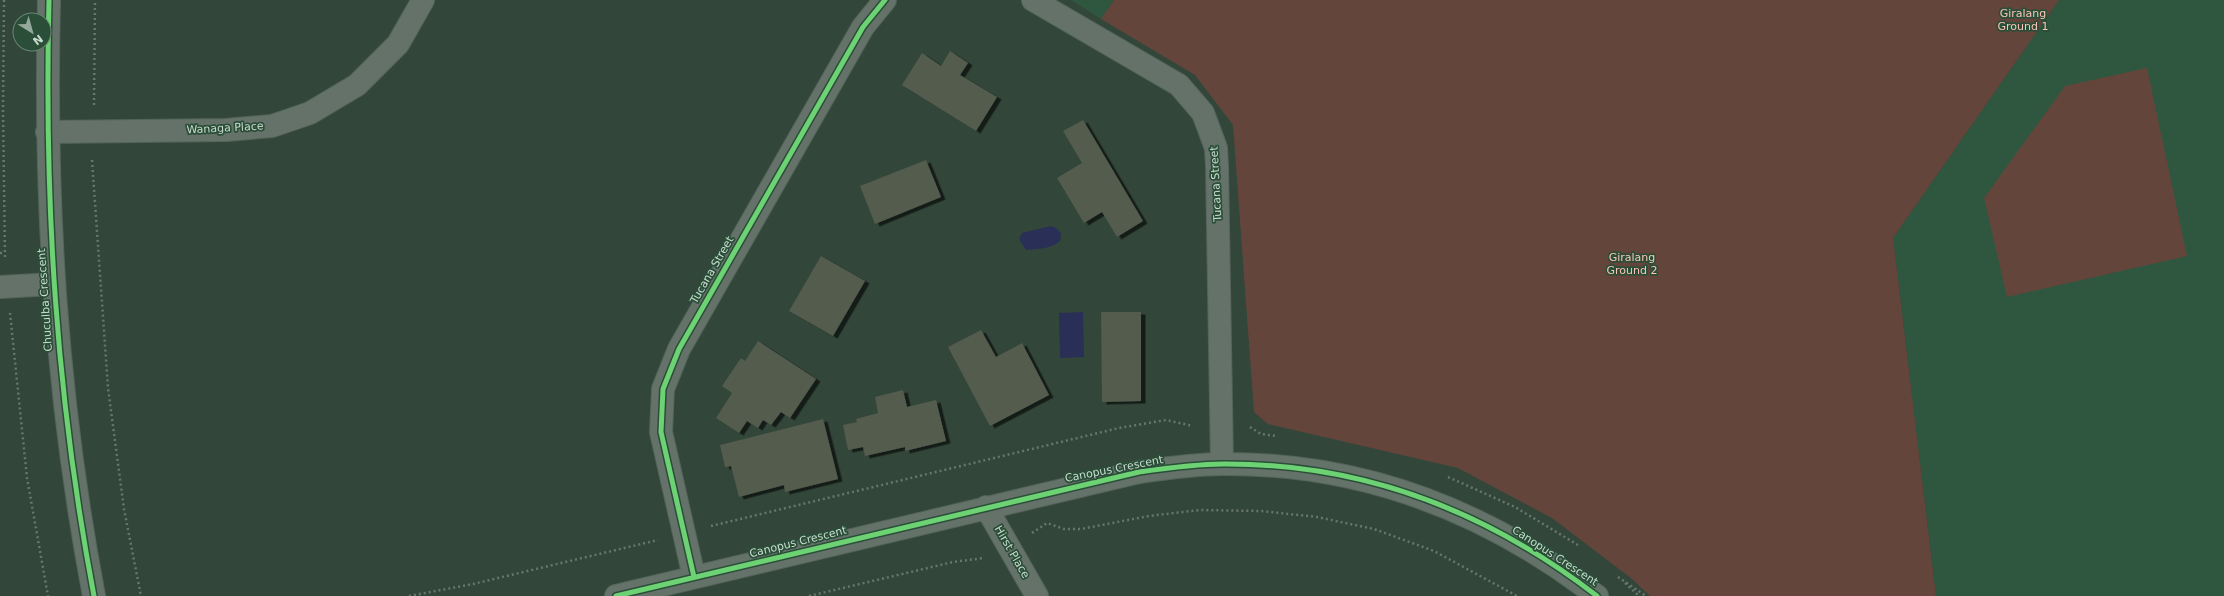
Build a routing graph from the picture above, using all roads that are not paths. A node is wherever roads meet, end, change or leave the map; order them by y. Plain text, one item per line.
1 (49, 0) edge
2 (423, 0) edge
3 (885, 0) edge
4 (1033, 0) edge
5 (48, 132) junction
6 (53, 284) junction
7 (0, 287) edge
8 (1222, 464) junction
9 (986, 507) junction
10 (694, 577) junction
11 (94, 596) edge
12 (616, 596) edge
13 (1037, 596) edge
14 (1597, 596) edge

1 - 5 street, Chuculba Crescent
2 - 5 street, Wanaga Place
3 - 10 street, Tucana Street
4 - 8 street, Tucana Street
5 - 6 street, Chuculba Crescent
6 - 7 street
6 - 11 street, Chuculba Crescent
8 - 9 street, Canopus Crescent
8 - 14 street, Canopus Crescent
9 - 10 street, Canopus Crescent
9 - 13 street, Hirst Place
10 - 12 street, Canopus Crescent

